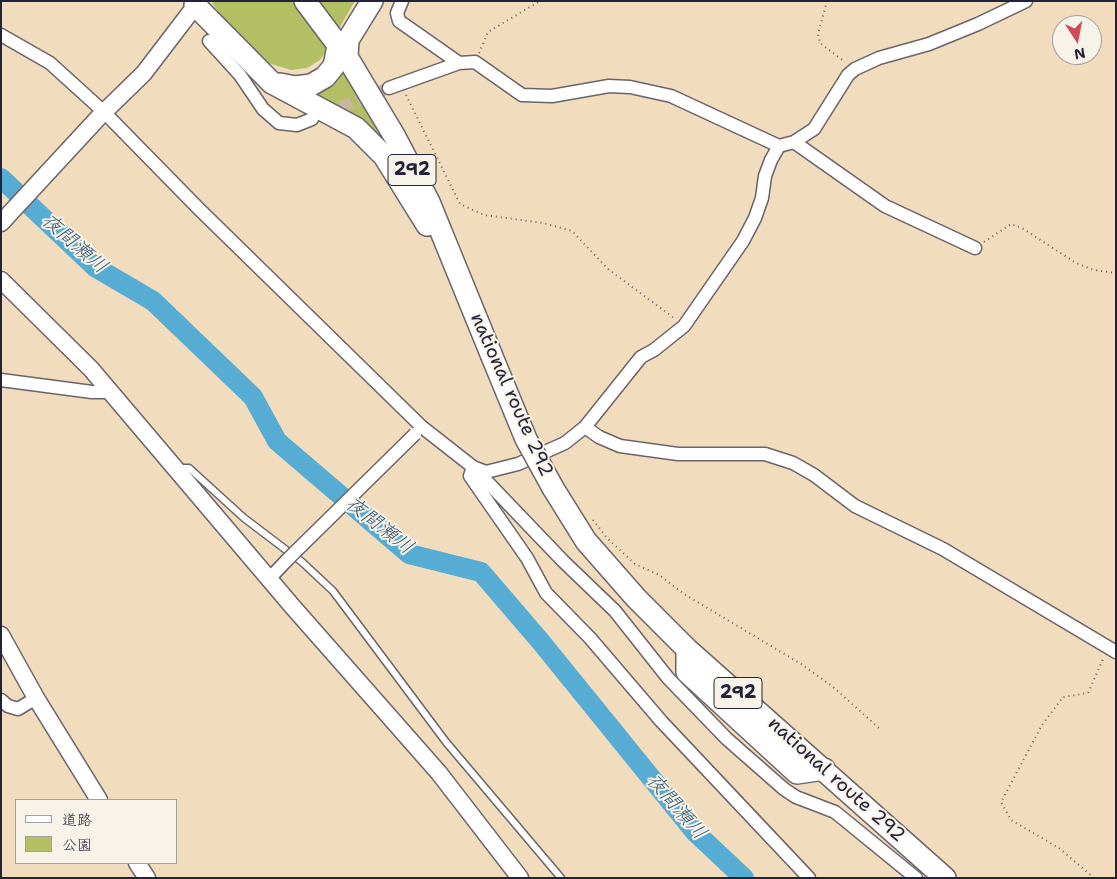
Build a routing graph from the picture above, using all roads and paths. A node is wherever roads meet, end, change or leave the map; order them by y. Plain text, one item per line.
1 (305, 1) edge
2 (372, 1) edge
3 (402, 1) edge
4 (540, 1) edge
5 (827, 1) edge
6 (1026, 1) edge
7 (197, 3) edge
8 (1, 35) edge
9 (209, 41) dead end
10 (342, 51) junction
11 (475, 62) junction
12 (458, 63) junction
13 (855, 69) junction
14 (272, 83) junction
15 (395, 86) joint
16 (101, 115) junction
17 (312, 119) tunnel mouth
18 (794, 142) junction
19 (780, 146) junction
20 (1, 223) edge
21 (975, 248) joint
22 (1116, 273) edge
23 (460, 278) junction
24 (1, 280) edge
25 (684, 326) junction
26 (1, 380) edge
27 (111, 392) junction
28 (585, 426) junction
29 (418, 430) junction
30 (473, 467) junction
31 (177, 469) junction
32 (592, 518) dead end
33 (270, 578) junction
34 (1, 635) edge
35 (1112, 649) edge
36 (36, 698) junction
37 (1, 700) edge
38 (880, 729) dead end
39 (98, 799) edge
40 (138, 864) edge
41 (147, 878) edge
42 (520, 878) edge
43 (561, 878) edge
44 (809, 878) edge
45 (916, 878) edge
46 (945, 878) edge
47 (1094, 878) edge

1 - 10 highway, national route 292 / 292
2 - 10 highway
3 - 12 street
4 - 11 path
5 - 13 path
6 - 13 street
7 - 14 highway
7 - 16 street
8 - 16 street
9 - 17 street
10 - 14 highway
10 - 23 highway, national route 292 / 292
11 - 12 street
11 - 19 street
12 - 15 street
13 - 18 street
14 - 23 highway
15 - 25 path
16 - 20 street
16 - 29 street
18 - 19 street
18 - 21 street
19 - 25 street
21 - 22 path
23 - 46 highway, national route 292 / 292, bridge
24 - 27 street
25 - 28 street
26 - 27 street
27 - 31 street
28 - 30 street
28 - 35 street
29 - 30 street
29 - 33 street, bridge
30 - 44 street
30 - 45 street
31 - 33 street
31 - 43 lane
32 - 38 path
33 - 42 street
34 - 36 street
35 - 47 path
36 - 37 street
36 - 39 street
40 - 41 street

